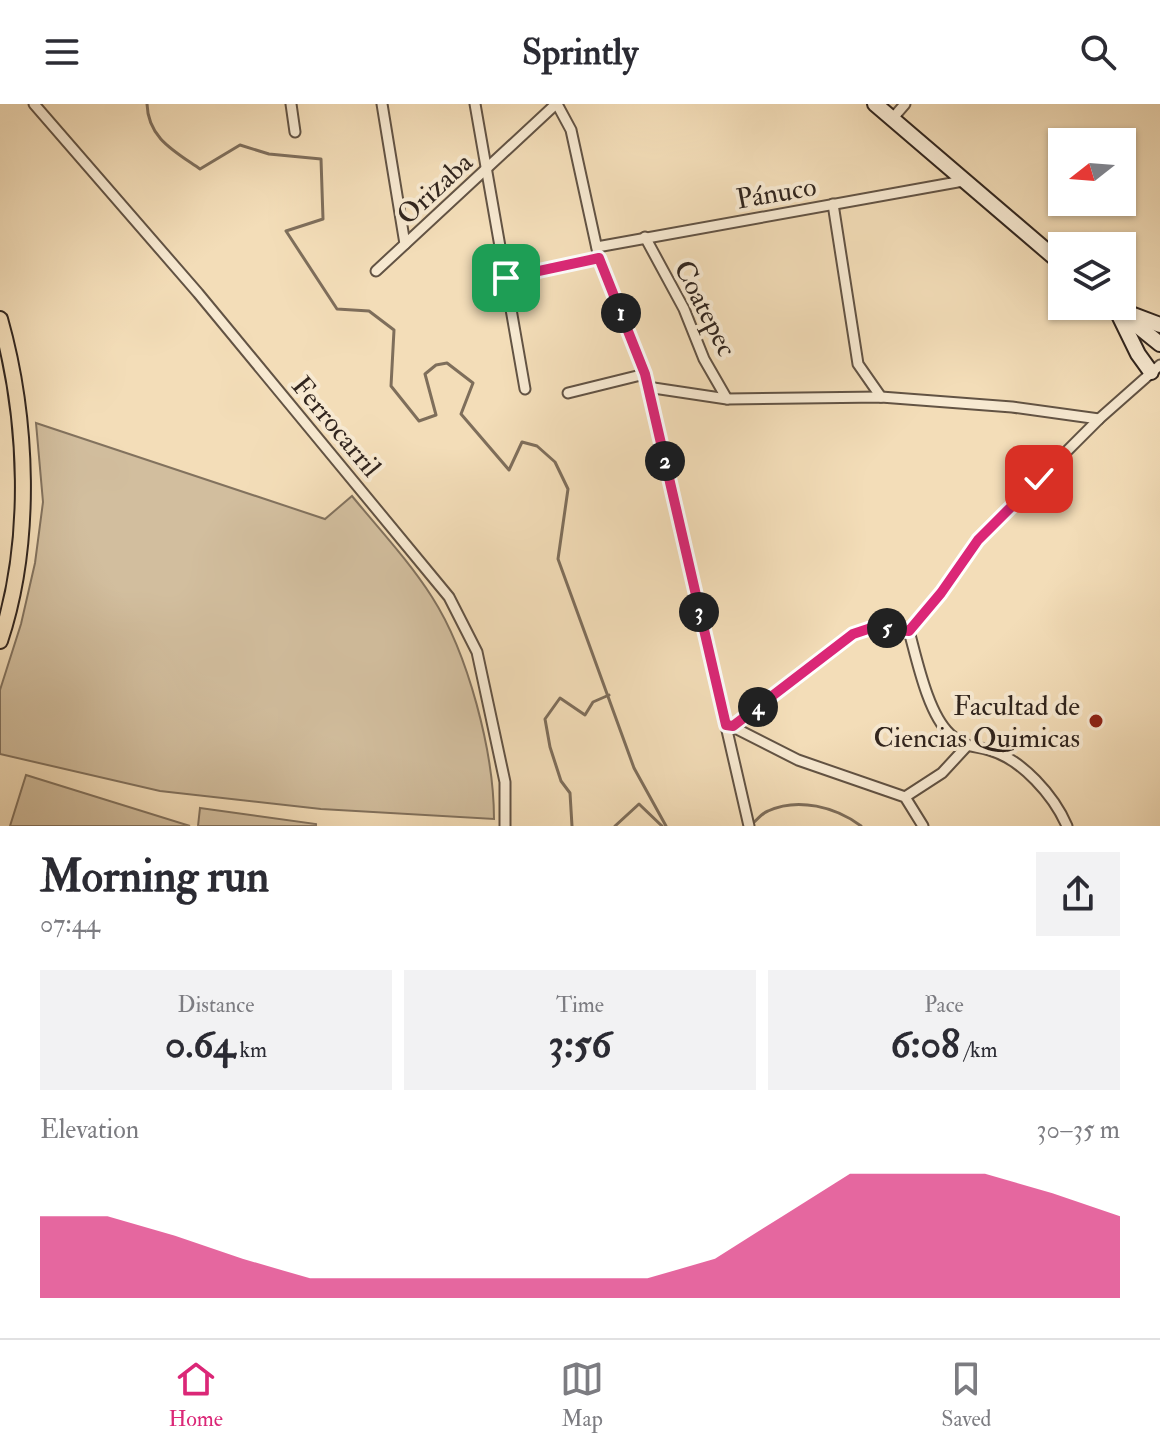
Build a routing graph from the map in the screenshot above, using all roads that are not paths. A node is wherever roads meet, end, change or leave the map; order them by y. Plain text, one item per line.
1 (34, 104) edge
2 (291, 104) edge
3 (382, 104) edge
4 (475, 104) edge
5 (556, 104) edge
6 (875, 104) edge
7 (905, 104) edge
8 (892, 119) junction
9 (295, 132) dead end
10 (487, 170) junction
11 (963, 181) junction
12 (833, 204) junction
13 (645, 237) junction
14 (405, 244) junction
15 (597, 247) junction
16 (1048, 252) edge
17 (599, 258) junction
18 (376, 271) dead end
19 (506, 278) junction
20 (1136, 316) edge
21 (0, 319) edge
22 (1120, 320) edge
23 (1129, 320) edge
24 (1160, 325) edge
25 (1160, 344) edge
26 (1156, 368) edge
27 (645, 374) junction
28 (647, 387) junction
29 (525, 389) dead end
30 (568, 393) dead end
31 (881, 397) junction
32 (727, 399) junction
33 (1099, 419) junction
34 (909, 631) junction
35 (0, 641) edge
36 (729, 726) junction
37 (966, 747) junction
38 (905, 797) junction
39 (505, 826) edge
40 (749, 826) edge
41 (923, 826) edge
42 (1067, 826) edge

1 - 39 street, Ferrocarril
2 - 9 street
3 - 14 street
4 - 10 street
5 - 10 street, Orizaba
5 - 15 street
6 - 8 main road
7 - 8 street
8 - 11 main road
10 - 14 street, Orizaba
10 - 19 street
11 - 12 street, Pánuco
11 - 16 main road
12 - 13 street, Pánuco
12 - 31 street
13 - 15 street, Pánuco
13 - 32 street, Coatepec
14 - 18 street, Orizaba
15 - 17 street
17 - 19 street
17 - 27 street
19 - 29 street
20 - 24 main road
21 - 35 main road
22 - 26 main road
23 - 25 main road
26 - 33 street
27 - 28 street
27 - 30 street
28 - 32 street
28 - 36 street
31 - 32 street
31 - 33 street
33 - 34 street
34 - 36 street
34 - 37 street
36 - 38 street
36 - 40 street
37 - 38 street
37 - 42 street
38 - 41 street

